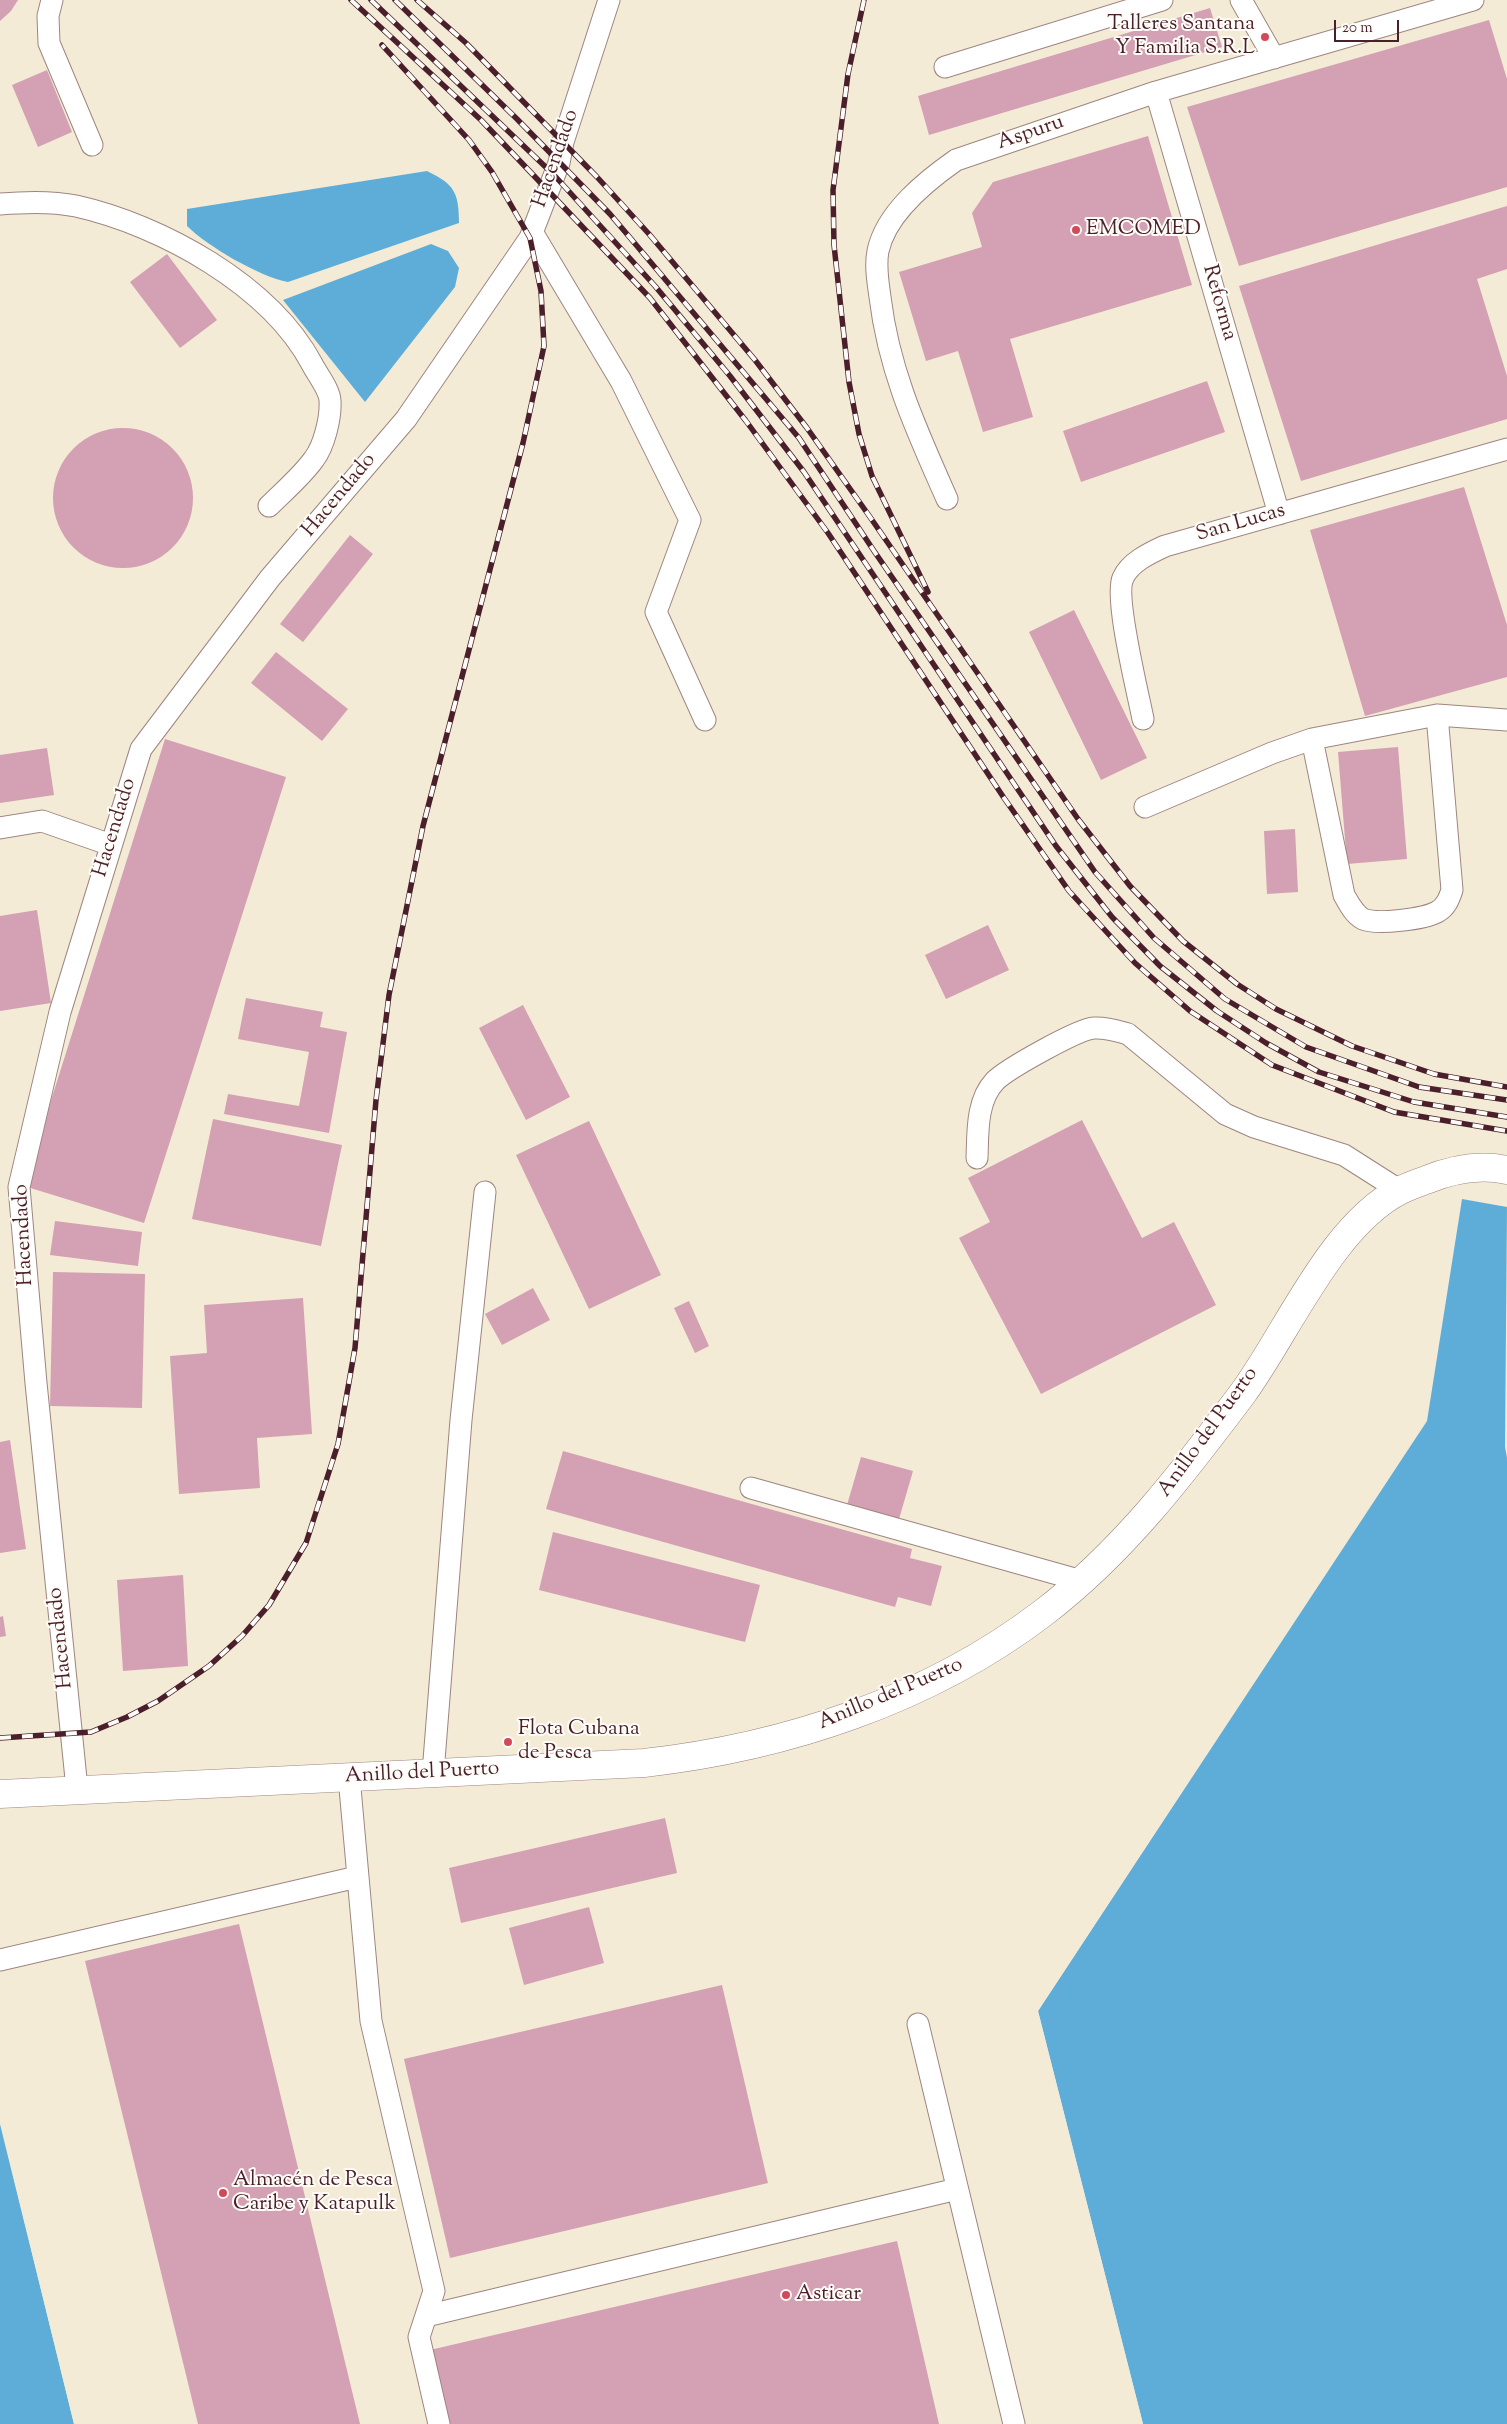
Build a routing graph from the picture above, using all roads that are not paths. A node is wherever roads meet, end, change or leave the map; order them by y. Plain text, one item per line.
1 (52, 0) edge
2 (609, 0) edge
3 (1162, 0) edge
4 (1241, 0) edge
5 (1473, 0) edge
6 (1274, 58) junction
7 (945, 67) dead end
8 (1156, 92) junction
9 (92, 145) dead end
10 (0, 204) edge
11 (532, 232) junction
12 (1507, 449) edge
13 (947, 499) dead end
14 (269, 506) dead end
15 (1279, 514) junction
16 (1437, 715) junction
17 (1143, 719) dead end
18 (705, 720) dead end
19 (1507, 720) edge
20 (1312, 739) junction
21 (1145, 807) dead end
22 (0, 828) edge
23 (111, 845) junction
24 (977, 1158) dead end
25 (1507, 1170) edge
26 (1399, 1190) junction
27 (485, 1192) dead end
28 (751, 1488) dead end
29 (1082, 1580) junction
30 (433, 1773) junction
31 (349, 1777) junction
32 (77, 1789) junction
33 (0, 1794) edge
34 (357, 1877) junction
35 (0, 1960) edge
36 (918, 2024) dead end
37 (957, 2189) junction
38 (426, 2316) junction
39 (439, 2424) edge
40 (1014, 2424) edge

1 - 9 street
2 - 11 street, Hacendado
3 - 7 street
4 - 6 street
5 - 6 street, Aspuru
6 - 8 street, Aspuru
8 - 13 street, Aspuru
8 - 15 street, Reforma
10 - 14 street
11 - 18 street
11 - 23 street, Hacendado
12 - 15 street, San Lucas
15 - 17 street, San Lucas
16 - 19 street
16 - 20 street
16 - 20 street
20 - 21 street
22 - 23 street
23 - 32 street, Hacendado
24 - 26 street
25 - 26 main road, Anillo del Puerto
26 - 29 main road, Anillo del Puerto
27 - 30 street
28 - 29 street
29 - 30 main road, Anillo del Puerto
30 - 31 main road, Anillo del Puerto
31 - 32 main road, Anillo del Puerto
31 - 34 street
32 - 33 main road, Anillo del Puerto
34 - 35 street
34 - 38 street
36 - 37 street
37 - 38 street
37 - 40 street
38 - 39 street

